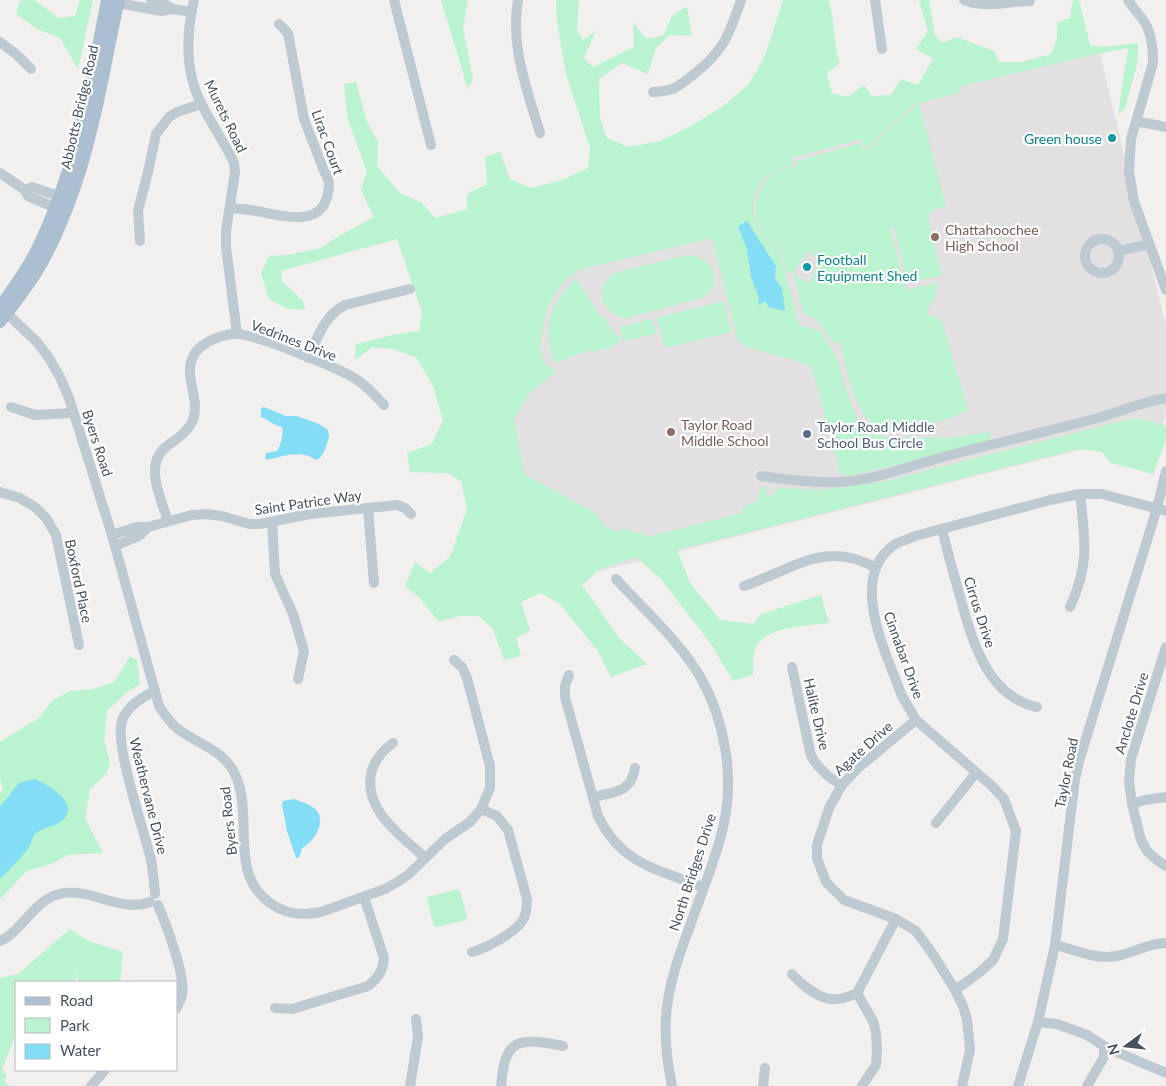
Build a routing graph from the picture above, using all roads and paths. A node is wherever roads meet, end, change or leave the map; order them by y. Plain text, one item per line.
1 (151, 0) edge
2 (194, 0) edge
3 (394, 0) edge
4 (518, 0) edge
5 (741, 0) edge
6 (875, 0) edge
7 (964, 0) edge
8 (1128, 0) edge
9 (113, 1) edge
10 (1030, 1) dead end
11 (173, 9) junction
12 (192, 12) junction
13 (279, 24) dead end
14 (0, 42) edge
15 (882, 49) dead end
16 (30, 68) dead end
17 (653, 92) dead end
18 (201, 104) junction
19 (1136, 121) junction
20 (1166, 127) edge
21 (540, 133) dead end
22 (431, 145) dead end
23 (0, 173) edge
24 (56, 201) junction
25 (231, 208) junction
26 (140, 241) dead end
27 (1149, 244) junction
28 (1119, 251) dead end
29 (410, 289) dead end
30 (1166, 290) edge
31 (2, 312) edge
32 (237, 334) junction
33 (308, 358) junction
34 (1166, 398) edge
35 (1152, 400) junction
36 (1166, 403) edge
37 (384, 405) dead end
38 (11, 407) dead end
39 (74, 413) junction
40 (1166, 471) edge
41 (761, 476) dead end
42 (0, 492) edge
43 (1080, 494) junction
44 (368, 508) junction
45 (1162, 509) edge
46 (411, 514) dead end
47 (168, 521) junction
48 (272, 523) junction
49 (148, 527) junction
50 (942, 529) junction
51 (112, 535) junction
52 (115, 546) junction
53 (876, 568) junction
54 (616, 579) dead end
55 (374, 583) dead end
56 (744, 586) dead end
57 (1070, 607) dead end
58 (79, 645) dead end
59 (1166, 647) edge
60 (454, 660) dead end
61 (792, 667) dead end
62 (1162, 673) edge
63 (569, 675) dead end
64 (298, 679) dead end
65 (155, 691) junction
66 (1037, 707) dead end
67 (916, 720) junction
68 (393, 743) dead end
69 (635, 768) dead end
70 (976, 773) junction
71 (842, 785) junction
72 (1166, 797) edge
73 (593, 798) junction
74 (1132, 804) junction
75 (481, 809) junction
76 (936, 823) dead end
77 (425, 858) junction
78 (1166, 866) edge
79 (704, 887) junction
80 (364, 897) junction
81 (154, 900) junction
82 (896, 919) junction
83 (0, 941) edge
84 (1166, 943) edge
85 (1055, 945) junction
86 (472, 952) dead end
87 (792, 974) dead end
88 (954, 988) junction
89 (857, 993) junction
90 (178, 1005) edge
91 (275, 1008) dead end
92 (416, 1019) dead end
93 (1038, 1022) junction
94 (563, 1046) dead end
95 (1104, 1047) junction
96 (765, 1068) dead end
97 (103, 1071) edge
98 (1166, 1073) edge
99 (91, 1086) edge
100 (410, 1086) edge
101 (501, 1086) edge
102 (672, 1086) edge
103 (763, 1086) edge
104 (862, 1086) edge
105 (962, 1086) edge
106 (1018, 1086) edge
107 (1087, 1086) edge

1 - 11 street
2 - 12 street, Murets Road
3 - 22 street
4 - 21 street
5 - 17 street
6 - 15 street
7 - 10 street
8 - 19 street
9 - 11 street
9 - 24 main road, Abbotts Bridge Road
9 - 31 main road, Abbotts Bridge Road
11 - 12 street
12 - 18 street, Murets Road
13 - 25 street, Lirac Court
14 - 16 street
18 - 25 street, Murets Road
18 - 26 street
19 - 20 street
19 - 27 street
23 - 24 street
24 - 31 main road, Abbotts Bridge Road
25 - 32 street, Murets Road
27 - 28 street
27 - 30 street
29 - 33 street
31 - 39 street, Byers Road
32 - 33 street, Vedrines Drive
32 - 47 street, Vedrines Drive
33 - 37 street, Vedrines Drive
34 - 35 street
35 - 36 street
35 - 41 street
38 - 39 street
39 - 51 street, Byers Road
40 - 45 street, Taylor Road
42 - 58 street, Boxford Place
43 - 45 street, Cinnabar Drive
43 - 50 street, Cinnabar Drive
43 - 57 street
44 - 46 street, Saint Patrice Way
44 - 48 street, Saint Patrice Way
44 - 55 street
45 - 85 street, Taylor Road
47 - 48 street, Saint Patrice Way
47 - 49 street, Saint Patrice Way
48 - 64 street
49 - 51 street, Saint Patrice Way
49 - 52 street, Saint Patrice Way
50 - 53 street, Cinnabar Drive
50 - 66 street, Cirrus Drive
51 - 52 street, Byers Road
52 - 65 street, Byers Road
53 - 56 street
53 - 67 street, Cinnabar Drive
54 - 79 street, North Bridges Drive
59 - 62 street, Anclote Drive
60 - 75 street, Byers Road
61 - 71 street, Halite Drive
62 - 74 street, Anclote Drive
63 - 73 street
65 - 80 street, Byers Road
65 - 81 street, Weathervane Drive
67 - 70 street, Cinnabar Drive
67 - 71 street, Agate Drive
68 - 77 street
69 - 73 street
70 - 76 street
70 - 88 street, Cinnabar Drive
71 - 82 street, Agate Drive
72 - 74 street
73 - 79 street
74 - 78 street, Anclote Drive
75 - 77 street, Byers Road
75 - 86 street
77 - 80 street, Byers Road
79 - 102 street, North Bridges Drive
80 - 91 street
81 - 83 street
81 - 90 street, Weathervane Drive
82 - 88 street, Agate Drive
82 - 89 street
84 - 85 street
85 - 93 street, Taylor Road
87 - 89 street
88 - 105 street, Agate Drive
89 - 104 street
92 - 100 street
93 - 95 street
93 - 106 street, Taylor Road
94 - 101 street
95 - 98 street
95 - 107 street
96 - 103 street
97 - 99 street

